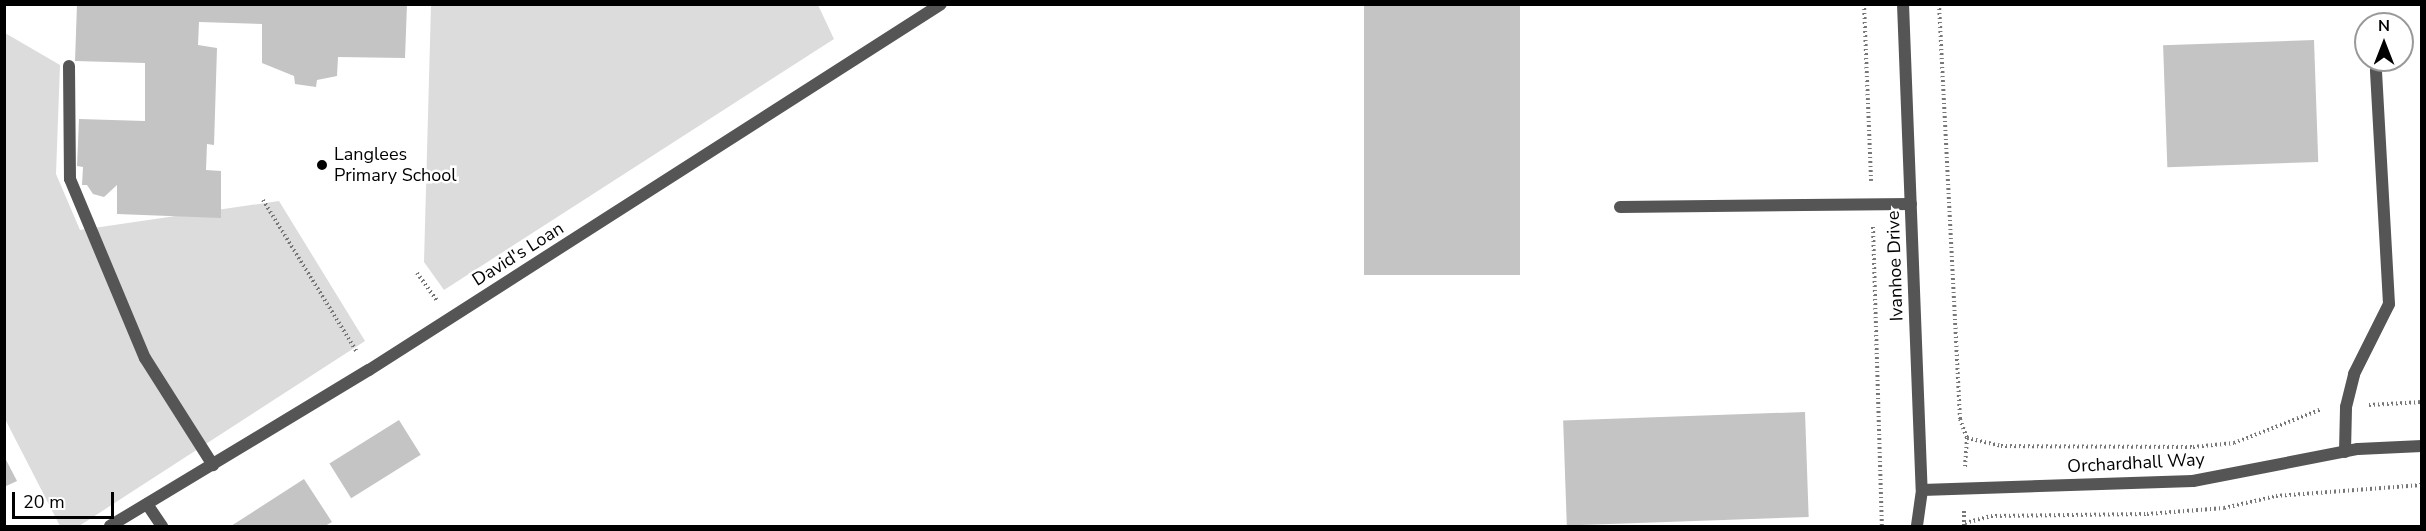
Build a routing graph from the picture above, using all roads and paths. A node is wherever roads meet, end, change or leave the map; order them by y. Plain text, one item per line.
1 (941, 4) edge
2 (1864, 4) edge
3 (1903, 4) edge
4 (1939, 4) edge
5 (69, 66) dead end
6 (2376, 72) edge
7 (263, 200) dead end
8 (1872, 204) junction
9 (1911, 204) junction
10 (1620, 207) dead end
11 (417, 273) dead end
12 (450, 318) junction
13 (369, 370) junction
14 (2421, 402) edge
15 (2346, 407) junction
16 (1967, 438) junction
17 (2421, 446) edge
18 (2344, 452) junction
19 (213, 465) junction
20 (1962, 488) junction
21 (1922, 490) junction
22 (147, 504) junction
23 (110, 526) edge
24 (162, 526) edge
25 (1882, 526) edge
26 (1917, 526) edge
27 (1964, 526) edge

1 - 12 street, David's Loan
2 - 8 path
3 - 9 street, Ivanhoe Drive
4 - 16 path
5 - 19 street
6 - 15 street
7 - 13 path
8 - 9 street
8 - 10 street
8 - 25 path
9 - 21 street, Ivanhoe Drive
11 - 12 path
12 - 13 street, David's Loan
13 - 19 street, David's Loan
14 - 15 path
15 - 16 path
15 - 18 street
16 - 20 path
17 - 18 street, Orchardhall Way
18 - 20 street, Orchardhall Way
19 - 22 street, David's Loan
20 - 21 street, Orchardhall Way
20 - 27 path
21 - 26 street, Ivanhoe Drive
22 - 23 street, David's Loan
22 - 24 street

